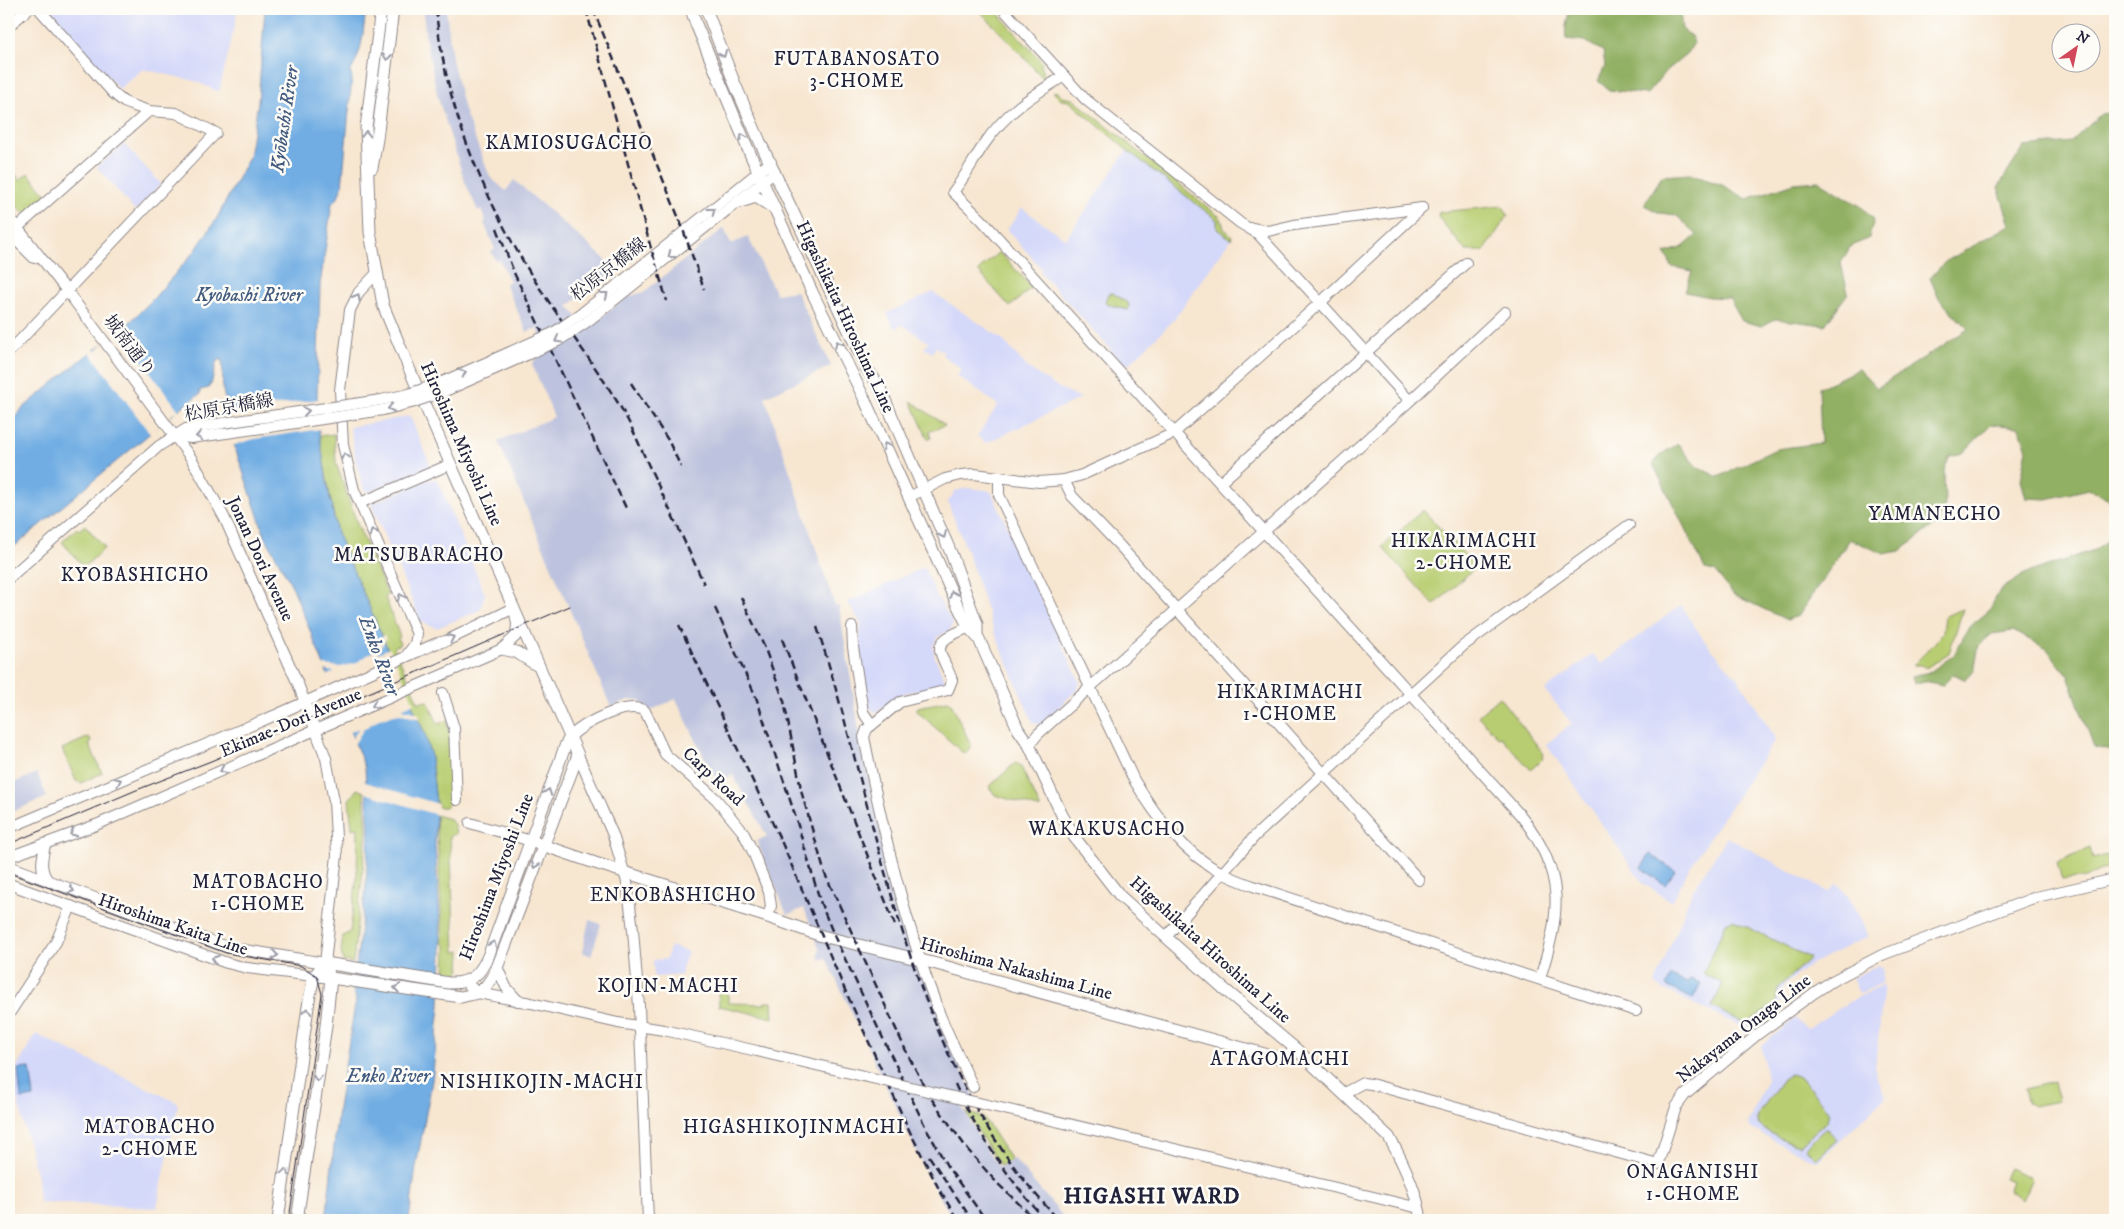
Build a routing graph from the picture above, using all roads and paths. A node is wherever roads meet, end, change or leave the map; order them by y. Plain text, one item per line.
1 (28, 9) edge
2 (39, 9) edge
3 (381, 9) edge
4 (393, 9) edge
5 (691, 9) edge
6 (706, 9) edge
7 (1003, 9) edge
8 (9, 26) edge
9 (1064, 76) junction
10 (149, 111) junction
11 (773, 167) junction
12 (761, 177) junction
13 (367, 183) junction
14 (737, 197) junction
15 (776, 209) junction
16 (9, 217) edge
17 (1248, 228) junction
18 (11, 233) edge
19 (1466, 263) dead end
20 (376, 274) junction
21 (67, 291) junction
22 (1321, 302) junction
23 (1505, 312) dead end
24 (9, 352) edge
25 (1366, 354) junction
26 (1410, 400) junction
27 (1174, 433) junction
28 (174, 436) junction
29 (451, 464) junction
30 (999, 477) junction
31 (1064, 480) junction
32 (1220, 484) junction
33 (923, 490) junction
34 (910, 497) junction
35 (360, 503) junction
36 (1630, 525) dead end
37 (1263, 531) junction
38 (9, 578) edge
39 (514, 608) junction
40 (1176, 610) junction
41 (852, 627) dead end
42 (974, 629) junction
43 (502, 648) junction
44 (402, 658) junction
45 (538, 666) junction
46 (1090, 688) junction
47 (443, 693) dead end
48 (1410, 694) junction
49 (304, 702) junction
50 (872, 725) junction
51 (315, 729) junction
52 (570, 737) junction
53 (1029, 745) junction
54 (578, 755) junction
55 (1324, 772) junction
56 (457, 800) dead end
57 (470, 823) dead end
58 (9, 828) edge
59 (531, 841) junction
60 (45, 845) junction
61 (542, 846) junction
62 (9, 857) edge
63 (9, 866) edge
64 (624, 872) junction
65 (1223, 874) junction
66 (2115, 879) edge
67 (1419, 880) dead end
68 (49, 882) junction
69 (9, 884) edge
70 (71, 906) junction
71 (768, 917) junction
72 (1166, 937) junction
73 (922, 961) junction
74 (325, 963) junction
75 (497, 967) junction
76 (314, 976) junction
77 (331, 978) junction
78 (1540, 978) junction
79 (465, 982) junction
80 (478, 993) junction
81 (518, 1001) junction
82 (1636, 1011) dead end
83 (9, 1014) edge
84 (638, 1026) junction
85 (1296, 1049) junction
86 (973, 1087) dead end
87 (1344, 1093) junction
88 (1420, 1214) edge
89 (278, 1220) edge
90 (297, 1220) edge
91 (648, 1220) edge
92 (1428, 1220) edge

1 - 8 street
2 - 10 street
13 -> 3 main road, Hiroshima Miyoshi Line
4 -> 13 main road, Hiroshima Miyoshi Line
12 -> 5 main road, Higashikaita Hiroshima Line
6 -> 11 main road, Higashikaita Hiroshima Line
7 - 9 street
9 - 17 street
9 - 27 street
10 - 18 street
10 - 21 street
11 - 12 street, 松原京橋線
11 - 33 main road, Higashikaita Hiroshima Line
12 - 14 street, 松原京橋線
12 - 15 main road, Higashikaita Hiroshima Line
13 - 20 main road, Hiroshima Miyoshi Line
14 - 15 main road
14 - 28 street, 松原京橋線, bridge
34 -> 15 main road, Higashikaita Hiroshima Line
16 - 18 street, 城南通り
17 - 22 street
17 - 22 street
18 - 21 street, 城南通り
19 - 25 street
20 - 29 main road, Hiroshima Miyoshi Line
35 -> 20 street
21 - 24 street
21 - 28 street, 城南通り
22 - 25 street
22 - 27 street
23 - 26 street
25 - 26 street
25 - 32 street
26 - 37 street
27 - 31 street
27 - 32 street
28 - 38 street, 松原京橋線
28 - 49 street, Jonan Dori Avenue
29 - 35 street
29 - 39 main road, Hiroshima Miyoshi Line
30 - 31 street
30 - 33 street
30 - 46 street
31 - 40 street
32 - 37 street
33 - 34 street
33 -> 42 main road, Higashikaita Hiroshima Line
42 -> 34 main road, Higashikaita Hiroshima Line
44 -> 35 street
36 - 48 street
37 - 40 street
37 - 48 street
39 - 43 street, Ekimae-Dori Avenue
44 -> 39 street, Ekimae-Dori Avenue
39 - 45 main road, Hiroshima Miyoshi Line
40 - 46 street
40 - 55 street
41 - 50 street
42 - 50 street
42 - 53 main road, Higashikaita Hiroshima Line
43 - 45 main road
43 -> 51 street, Ekimae-Dori Avenue
44 - 49 street, Ekimae-Dori Avenue
45 - 52 main road, Hiroshima Miyoshi Line
46 - 53 street
46 - 65 street
47 - 56 street
48 - 55 street
48 - 78 street
49 - 51 street, Jonan Dori Avenue
58 -> 49 street, Ekimae-Dori Avenue
50 - 73 street
51 -> 60 street, Ekimae-Dori Avenue
51 - 74 street, Jonan Dori Avenue
52 - 54 main road, Hiroshima Miyoshi Line
59 -> 52 main road, Hiroshima Miyoshi Line
52 - 71 street, Carp Road
53 - 72 main road, Higashikaita Hiroshima Line
54 - 61 main road, Hiroshima Miyoshi Line
54 - 64 street
55 - 65 street
55 - 67 street
57 - 59 street
59 - 61 main road, Hiroshima Nakashima Line
79 -> 59 main road, Hiroshima Miyoshi Line
60 - 62 street, Ekimae-Dori Avenue
60 - 68 street
61 - 64 main road, Hiroshima Nakashima Line
61 -> 75 main road, Hiroshima Miyoshi Line
63 - 68 street, Hiroshima Kaita Line
64 - 71 main road, Hiroshima Nakashima Line
64 - 84 street
65 - 72 street
65 - 78 street
66 - 87 street, Nakayama Onaga Line
68 -> 74 street, Hiroshima Kaita Line
69 - 70 street, Hiroshima Kaita Line
76 -> 70 street, Hiroshima Kaita Line
70 - 83 street
71 - 73 main road, Hiroshima Nakashima Line
72 - 85 main road, Higashikaita Hiroshima Line
73 - 85 main road, Hiroshima Nakashima Line
73 - 86 street
74 - 76 main road
74 - 77 street
74 - 79 main road, Hiroshima Miyoshi Line
75 - 80 main road, Hiroshima Miyoshi Line
75 - 81 street
76 - 77 street, Hiroshima Kaita Line
89 -> 76 main road
80 -> 77 main road
77 -> 90 main road
78 - 82 street
79 - 80 street
80 - 81 street
81 - 84 street
84 - 88 street, bridge
84 - 91 street
85 - 87 main road
87 - 88 main road
88 - 92 main road

